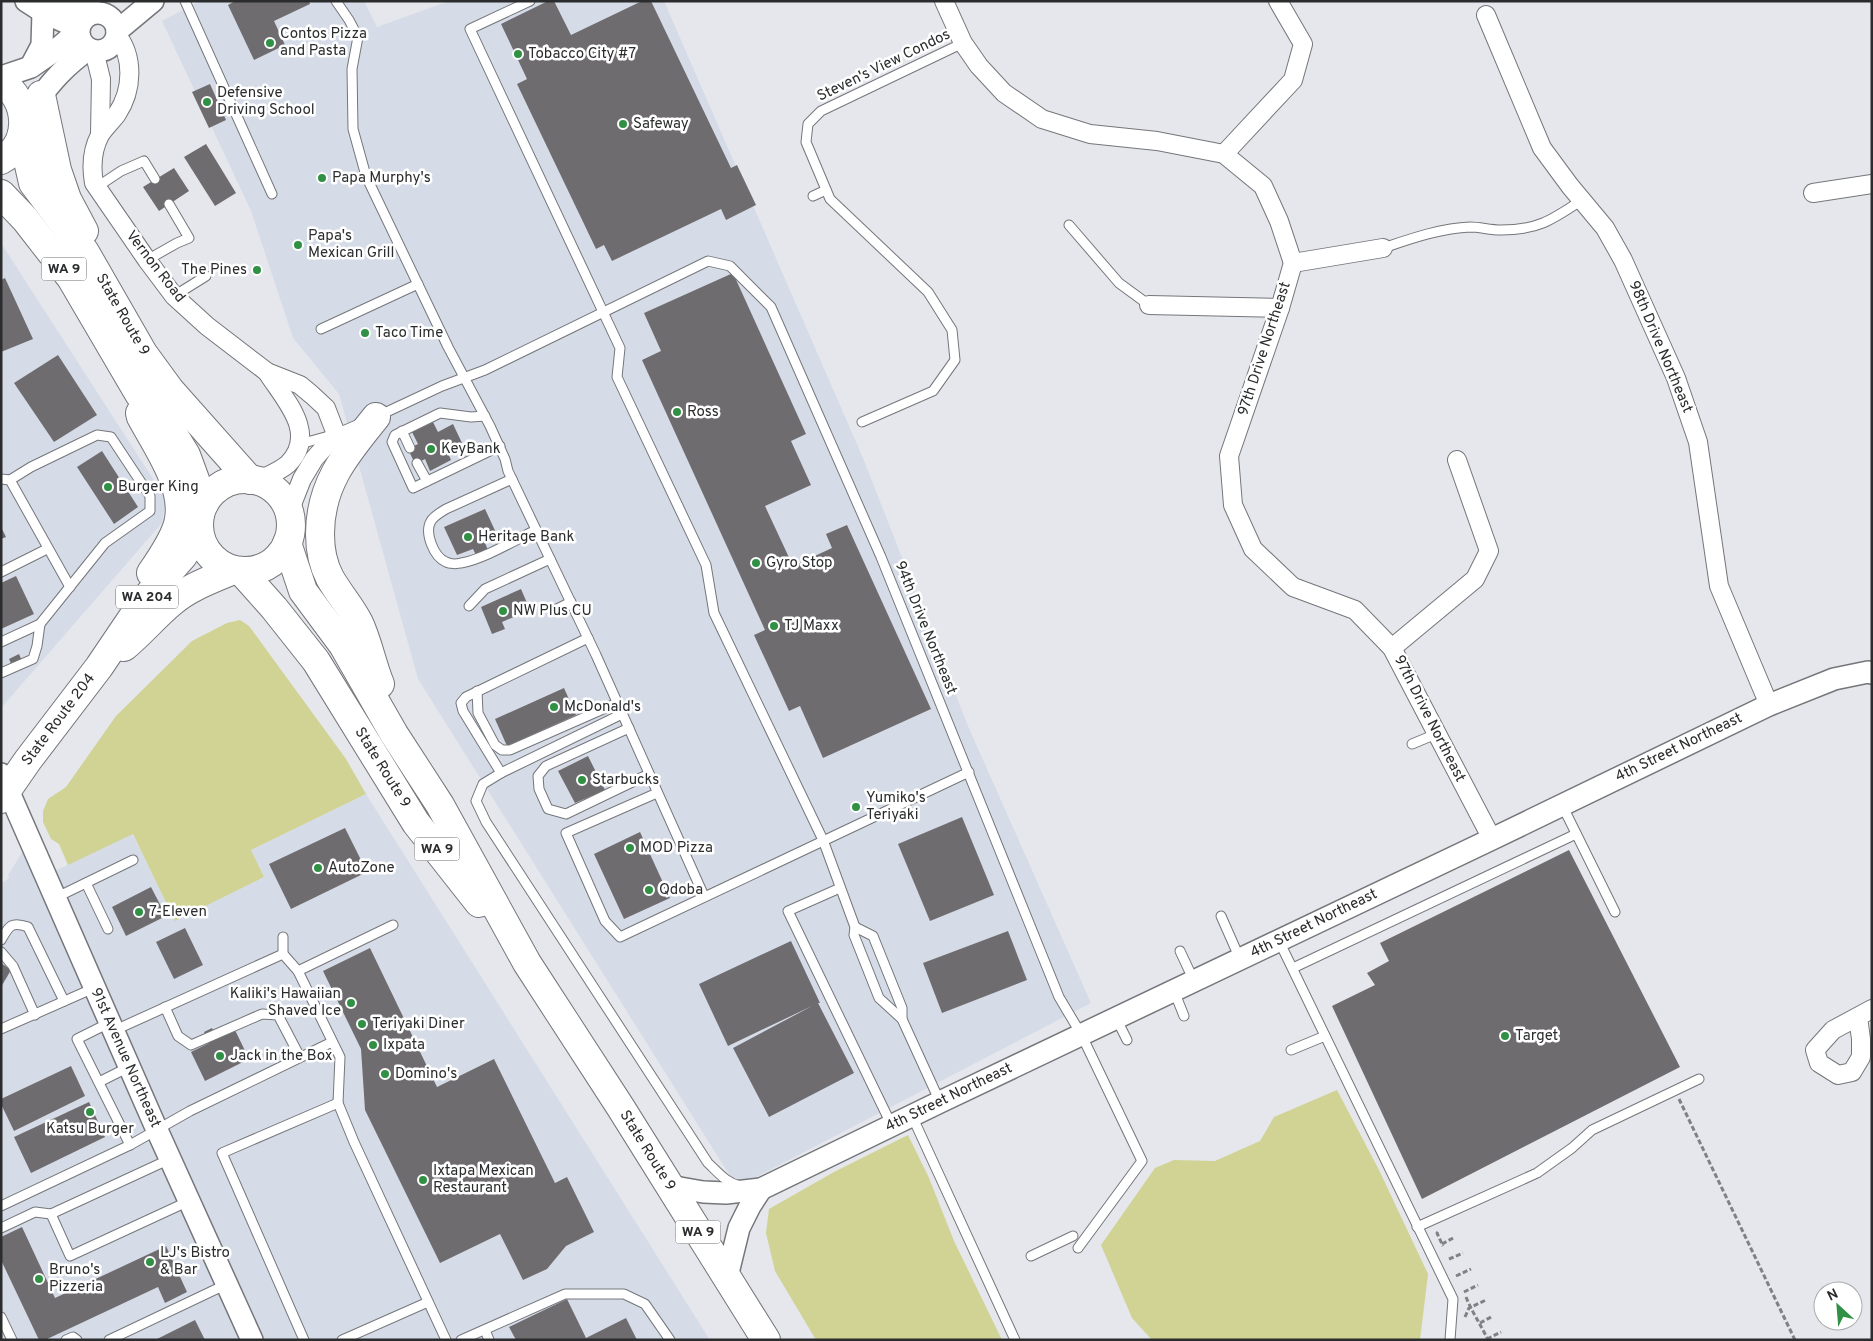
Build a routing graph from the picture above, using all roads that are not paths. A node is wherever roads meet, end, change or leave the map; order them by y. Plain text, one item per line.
1 (149, 1) edge
2 (153, 1) edge
3 (185, 1) edge
4 (336, 1) edge
5 (345, 1) edge
6 (530, 1) edge
7 (944, 1) edge
8 (1278, 1) edge
9 (40, 5) edge
10 (1486, 15) dead end
11 (349, 20) junction
12 (109, 23) junction
13 (85, 40) junction
14 (963, 43) junction
15 (31, 66) junction
16 (1, 77) edge
17 (1, 82) edge
18 (41, 95) junction
19 (23, 126) junction
20 (100, 134) junction
21 (1224, 154) junction
22 (1, 160) edge
23 (155, 179) dead end
24 (1872, 184) edge
25 (97, 187) junction
26 (826, 190) junction
27 (1813, 193) dead end
28 (1, 194) edge
29 (272, 194) dead end
30 (812, 196) dead end
31 (1582, 200) junction
32 (169, 204) dead end
33 (1069, 225) dead end
34 (1383, 248) joint
35 (85, 252) junction
36 (146, 260) junction
37 (1292, 263) junction
38 (206, 276) dead end
39 (418, 284) junction
40 (174, 296) junction
41 (1148, 306) joint
42 (1280, 308) junction
43 (604, 313) junction
44 (321, 330) dead end
45 (267, 372) junction
46 (465, 377) junction
47 (138, 394) junction
48 (485, 416) junction
49 (376, 417) junction
50 (862, 422) dead end
51 (402, 431) junction
52 (336, 434) junction
53 (300, 444) junction
54 (500, 446) junction
55 (410, 448) dead end
56 (1457, 460) dead end
57 (417, 463) dead end
58 (512, 479) junction
59 (6, 480) edge
60 (254, 480) junction
61 (427, 481) junction
62 (204, 504) junction
63 (289, 512) junction
64 (536, 530) junction
65 (199, 531) junction
66 (287, 543) junction
67 (48, 549) junction
68 (550, 559) junction
69 (237, 570) junction
70 (1, 572) edge
71 (70, 587) junction
72 (571, 602) junction
73 (469, 606) dead end
74 (555, 610) dead end
75 (40, 624) junction
76 (588, 638) junction
77 (1, 642) edge
78 (1392, 648) junction
79 (99, 667) junction
80 (1872, 673) edge
81 (1, 674) edge
82 (477, 691) junction
83 (617, 703) junction
84 (1769, 704) junction
85 (622, 714) junction
86 (629, 728) junction
87 (1436, 734) junction
88 (1412, 744) dead end
89 (409, 758) junction
90 (969, 772) junction
91 (501, 773) junction
92 (649, 774) junction
93 (3, 787) edge
94 (657, 793) junction
95 (1562, 805) junction
96 (1576, 834) junction
97 (1492, 839) junction
98 (823, 840) junction
99 (133, 860) dead end
100 (86, 883) junction
101 (840, 888) junction
102 (704, 896) junction
103 (54, 898) junction
104 (1615, 912) dead end
105 (1221, 916) dead end
106 (393, 925) dead end
107 (856, 927) junction
108 (108, 929) dead end
109 (283, 937) dead end
110 (1, 940) edge
111 (1279, 941) junction
112 (1180, 951) dead end
113 (1, 952) edge
114 (282, 954) junction
115 (1240, 959) junction
116 (527, 963) junction
117 (1293, 968) junction
118 (298, 971) junction
119 (1194, 981) junction
120 (94, 988) junction
121 (1174, 991) junction
122 (64, 1002) junction
123 (165, 1007) junction
124 (35, 1014) junction
125 (1184, 1016) dead end
126 (1116, 1018) junction
127 (902, 1019) junction
128 (112, 1027) junction
129 (1, 1029) edge
130 (1081, 1034) junction
131 (1325, 1036) junction
132 (1127, 1040) dead end
133 (332, 1042) junction
134 (1291, 1050) dead end
135 (300, 1057) junction
136 (129, 1068) junction
137 (1699, 1079) dead end
138 (99, 1082) junction
139 (940, 1102) junction
140 (338, 1103) junction
141 (912, 1116) junction
142 (892, 1126) junction
143 (156, 1130) junction
144 (130, 1144) junction
145 (170, 1159) junction
146 (670, 1186) junction
147 (761, 1189) junction
148 (190, 1201) junction
149 (1, 1206) edge
150 (51, 1214) junction
151 (1417, 1227) junction
152 (1, 1228) edge
153 (1073, 1236) dead end
154 (1078, 1248) dead end
155 (1031, 1256) dead end
156 (727, 1277) junction
157 (227, 1284) junction
158 (428, 1302) junction
159 (1, 1316) edge
160 (485, 1330) junction
161 (12, 1340) edge
162 (66, 1340) edge
163 (77, 1340) edge
164 (109, 1340) edge
165 (252, 1340) edge
166 (304, 1340) edge
167 (342, 1340) edge
168 (446, 1340) edge
169 (461, 1340) edge
170 (489, 1340) edge
171 (670, 1340) edge
172 (766, 1340) edge
173 (1014, 1340) edge
174 (1450, 1340) edge

1 - 12 street
2 - 12 street
3 - 29 lane
4 - 11 lane
5 - 11 lane
6 - 43 lane
7 - 14 street
8 - 21 street
9 - 12 street
9 - 13 street
9 - 15 street
10 - 31 street, 98th Drive Northeast
11 - 39 lane
12 - 13 street
12 - 13 street
12 - 20 street, Vernon Road
13 - 15 street
13 - 18 street
13 - 20 street, Vernon Road
14 - 21 street
14 - 26 lane, Steven's View Condos
15 - 16 street
17 - 19 main road, State Route 9
18 - 19 street
18 - 35 main road
19 - 22 main road
19 - 35 main road, State Route 9 / WA 9
20 - 25 street, Vernon Road
21 - 37 street
23 - 25 lane
24 - 27 street
25 - 36 street, Vernon Road
26 - 30 lane
26 - 50 lane, Steven's View Condos
28 - 47 main road, State Route 9 / WA 9
31 - 34 lane
31 - 84 street, 98th Drive Northeast
32 - 36 lane
33 - 41 lane
34 - 37 street
35 - 60 main road, State Route 9 / WA 9
36 - 40 street, Vernon Road
37 - 42 street, 97th Drive Northeast
38 - 40 lane
39 - 44 lane
39 - 46 lane
40 - 45 street, Vernon Road
41 - 42 street
42 - 78 street, 97th Drive Northeast
43 - 46 lane
43 - 90 lane, 94th Drive Northeast
43 - 98 lane
45 - 52 street, Vernon Road
45 - 53 street, Vernon Road
46 - 48 lane
46 - 49 lane
47 - 62 main road, State Route 9 / WA 9
47 - 79 main road
48 - 51 lane
48 - 54 lane
49 - 52 lane
49 - 89 main road
51 - 55 lane
51 - 61 lane
52 - 53 lane
52 - 63 street
53 - 60 street
54 - 58 lane
54 - 61 lane
56 - 78 street
57 - 61 lane
58 - 64 lane
58 - 64 lane
59 - 67 lane
59 - 71 lane
60 - 62 main road
60 - 63 main road
62 - 65 main road
63 - 66 main road
64 - 68 lane
65 - 69 main road
65 - 79 main road, State Route 204 / WA 204
66 - 69 main road
66 - 89 main road, State Route 9 / WA 9
67 - 70 lane
67 - 71 lane
68 - 72 lane
68 - 73 lane
69 - 79 main road, State Route 204 / WA 204
69 - 116 main road, State Route 9 / WA 9
71 - 75 lane
72 - 74 lane
72 - 76 lane
75 - 77 lane
75 - 81 lane
76 - 82 lane
76 - 83 lane
78 - 87 street, 97th Drive Northeast
79 - 93 main road, State Route 204 / WA 204
80 - 84 street, 4th Street Northeast
82 - 83 lane
82 - 91 lane
83 - 85 lane
84 - 95 street, 4th Street Northeast
85 - 86 lane
85 - 91 lane
86 - 92 lane
86 - 92 lane
87 - 88 lane
87 - 97 street, 97th Drive Northeast
89 - 116 main road, State Route 9 / WA 9
90 - 98 lane
90 - 130 lane, 94th Drive Northeast
91 - 147 lane
92 - 94 lane
93 - 103 street, 91st Avenue Northeast
94 - 102 lane
94 - 102 lane
95 - 96 lane
95 - 97 street, 4th Street Northeast
96 - 104 lane
96 - 117 lane
97 - 111 street, 4th Street Northeast
98 - 101 lane
98 - 102 lane
99 - 100 lane
100 - 103 lane
100 - 108 lane
101 - 107 lane
101 - 142 lane
103 - 120 street, 91st Avenue Northeast
105 - 115 lane
106 - 118 lane
107 - 127 lane
107 - 127 lane
109 - 114 lane
110 - 122 lane
111 - 115 street, 4th Street Northeast
111 - 117 lane
112 - 119 lane
113 - 124 lane
114 - 118 lane
114 - 123 lane
115 - 119 street, 4th Street Northeast
116 - 146 main road, State Route 9 / WA 9
117 - 131 lane
118 - 133 lane
119 - 121 street, 4th Street Northeast
120 - 122 lane
120 - 128 street, 91st Avenue Northeast
121 - 125 lane
121 - 126 street, 4th Street Northeast
122 - 124 lane
123 - 128 lane
123 - 135 lane
124 - 129 lane
126 - 130 street, 4th Street Northeast
126 - 132 lane
127 - 139 lane
128 - 136 street, 91st Avenue Northeast
128 - 138 lane
130 - 139 street, 4th Street Northeast
130 - 154 lane, 94th Drive Northeast
131 - 134 lane
131 - 151 lane
133 - 135 lane
133 - 140 lane
135 - 143 lane
136 - 138 lane
136 - 143 street, 91st Avenue Northeast
137 - 151 lane
138 - 144 lane
139 - 141 street, 4th Street Northeast
140 - 158 lane
140 - 166 lane
141 - 142 street, 4th Street Northeast
141 - 173 lane
142 - 147 street, 4th Street Northeast
143 - 144 lane
143 - 145 street, 91st Avenue Northeast
144 - 149 lane
145 - 148 street, 91st Avenue Northeast
145 - 150 lane
146 - 147 street
146 - 156 main road, State Route 9 / WA 9
147 - 156 street
148 - 150 lane
148 - 157 street, 91st Avenue Northeast
150 - 152 lane
151 - 174 lane
153 - 155 lane
156 - 172 main road, State Route 9 / WA 9
157 - 164 lane
157 - 165 street, 91st Avenue Northeast
158 - 167 lane
158 - 168 lane
159 - 161 lane
160 - 169 lane
160 - 170 lane
160 - 171 lane
162 - 163 lane

